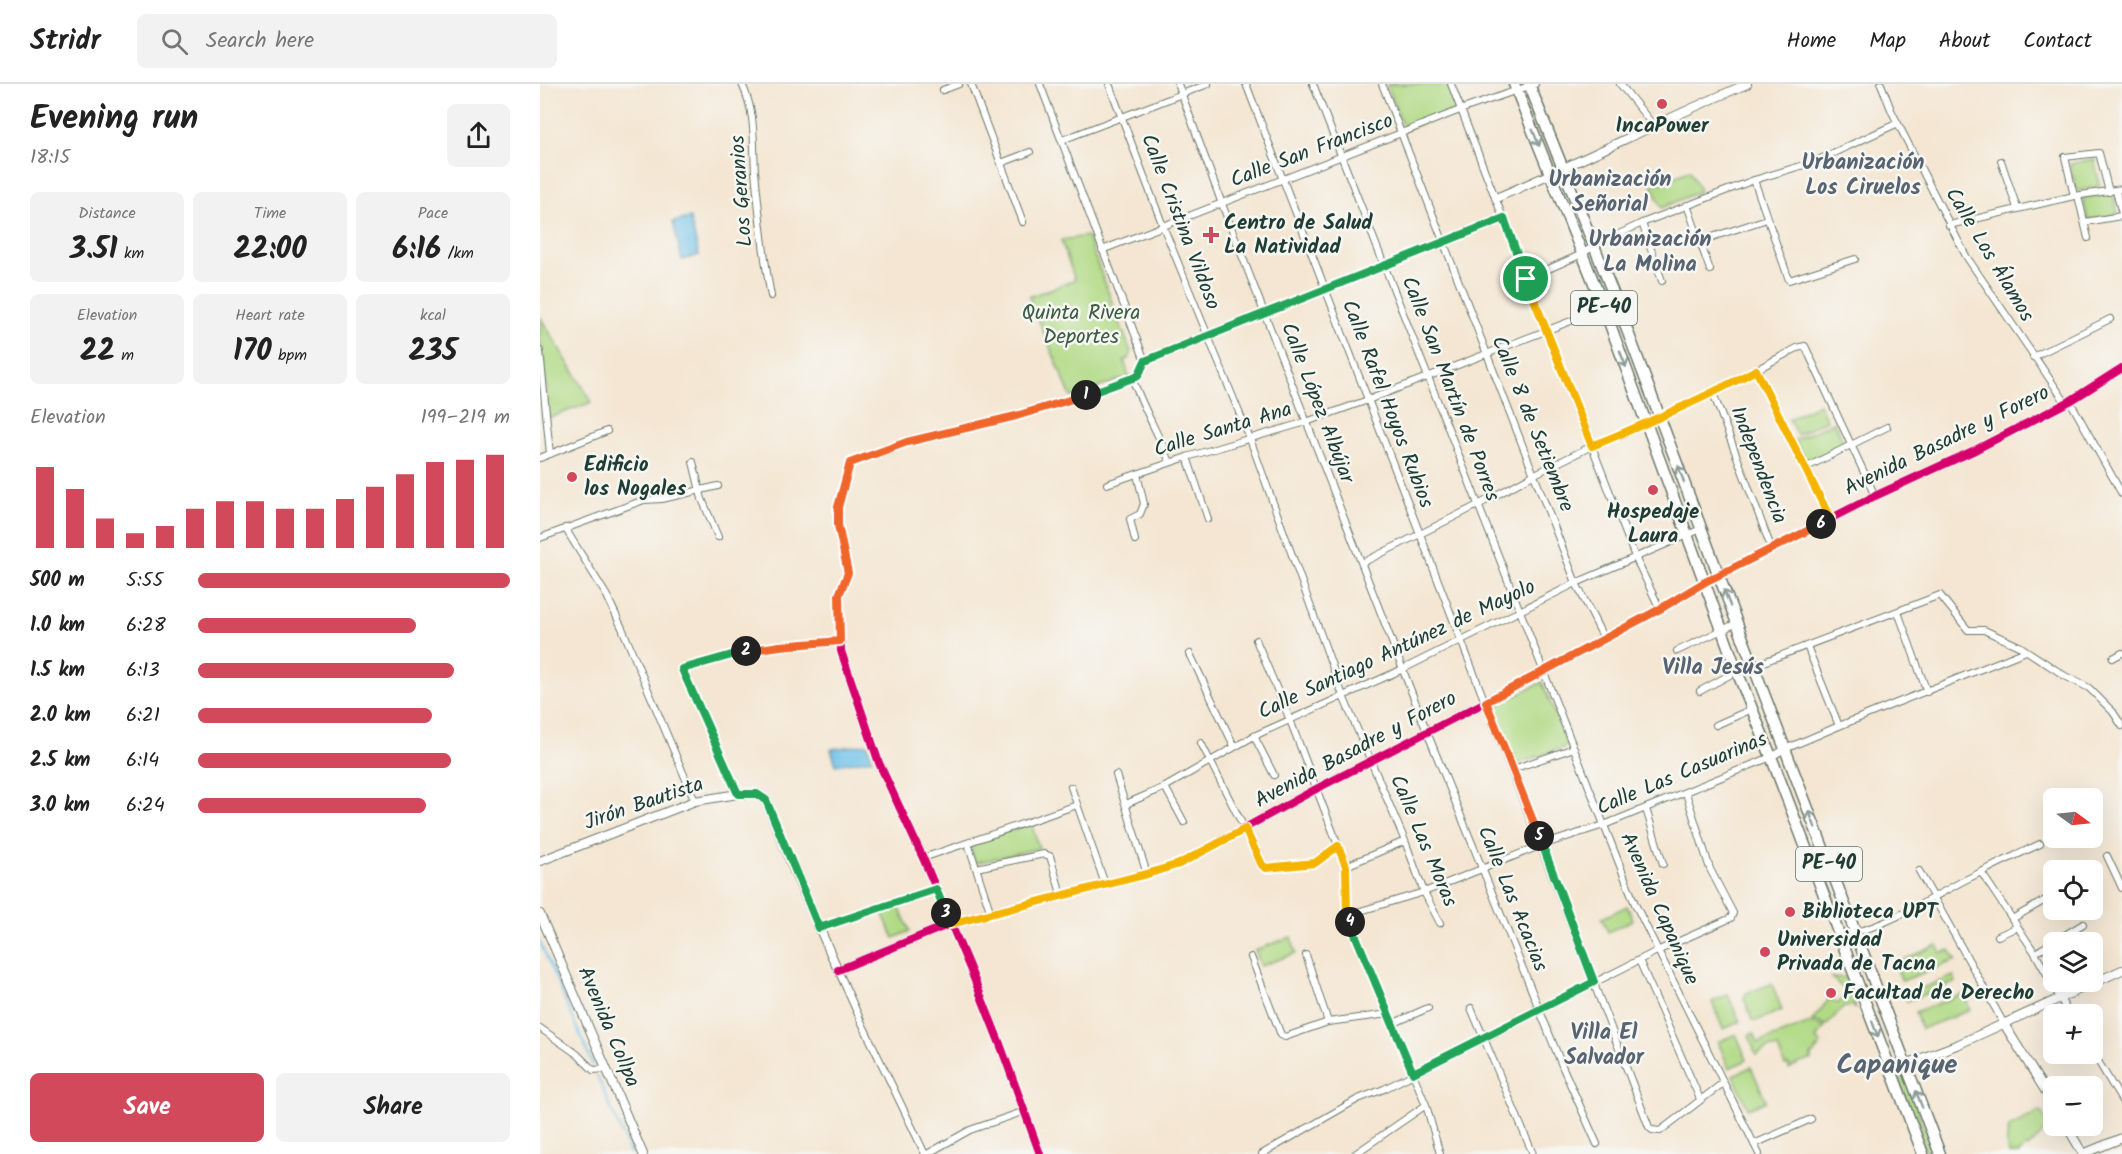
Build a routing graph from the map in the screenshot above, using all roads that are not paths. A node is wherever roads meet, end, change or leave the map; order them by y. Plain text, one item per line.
1 (742, 84) edge
2 (959, 84) edge
3 (971, 84) edge
4 (1040, 84) edge
5 (1109, 84) edge
6 (1178, 84) edge
7 (1209, 84) edge
8 (1246, 84) edge
9 (1313, 84) edge
10 (1382, 84) edge
11 (1451, 84) edge
12 (1620, 84) edge
13 (1747, 84) edge
14 (1881, 84) edge
15 (1531, 85) edge
16 (1516, 87) edge
17 (943, 90) dead end
18 (1182, 94) junction
19 (1460, 110) junction
20 (1122, 117) junction
21 (1898, 123) junction
22 (1653, 125) junction
23 (1401, 134) junction
24 (1062, 140) junction
25 (1030, 152) dead end
26 (1342, 157) junction
27 (2001, 161) dead end
28 (1001, 163) junction
29 (1564, 169) junction
30 (1551, 175) junction
31 (1754, 180) junction
32 (1283, 181) junction
33 (2116, 190) edge
34 (2076, 196) junction
35 (1496, 198) junction
36 (1222, 204) junction
37 (1687, 206) junction
38 (2017, 208) junction
39 (1504, 218) junction
40 (1767, 219) junction
41 (1023, 222) dead end
42 (2085, 222) junction
43 (1642, 224) junction
44 (1949, 225) junction
45 (1163, 226) junction
46 (2088, 238) dead end
47 (1700, 241) junction
48 (1443, 243) junction
49 (1594, 246) junction
50 (1102, 250) junction
51 (1582, 254) junction
52 (1855, 259) dead end
53 (1385, 266) junction
54 (1710, 270) dead end
55 (1526, 279) junction
56 (1662, 281) dead end
57 (1325, 290) junction
58 (771, 296) dead end
59 (1617, 303) junction
60 (1604, 308) junction
61 (1264, 313) junction
62 (2110, 320) dead end
63 (1546, 332) junction
64 (1207, 336) junction
65 (540, 351) edge
66 (1486, 354) junction
67 (2033, 357) junction
68 (1145, 361) junction
69 (1756, 370) junction
70 (2121, 372) edge
71 (1428, 377) junction
72 (1132, 378) junction
73 (1713, 393) junction
74 (1368, 400) junction
75 (2068, 402) junction
76 (1659, 417) junction
77 (1306, 422) junction
78 (1647, 424) junction
79 (1887, 427) dead end
80 (607, 431) dead end
81 (1250, 439) junction
82 (1592, 446) junction
83 (1851, 446) junction
84 (550, 454) junction
85 (1187, 457) junction
86 (540, 458) edge
87 (693, 462) dead end
88 (1170, 462) junction
89 (1805, 468) junction
90 (1137, 474) junction
91 (1535, 474) junction
92 (1107, 484) dead end
93 (718, 486) dead end
94 (699, 490) junction
95 (2122, 494) edge
96 (1875, 496) junction
97 (1478, 505) junction
98 (1830, 518) junction
99 (1208, 519) dead end
100 (565, 528) junction
101 (1701, 529) junction
102 (1420, 534) junction
103 (1688, 534) junction
104 (718, 537) dead end
105 (540, 538) edge
106 (1135, 540) dead end
107 (1772, 549) junction
108 (1635, 557) junction
109 (1362, 563) junction
110 (1719, 575) junction
111 (1705, 582) junction
112 (1576, 583) junction
113 (1660, 609) junction
114 (1520, 611) junction
115 (1898, 612) junction
116 (1737, 622) junction
117 (1722, 629) junction
118 (1321, 639) joint
119 (1461, 639) junction
120 (1604, 639) junction
121 (1256, 640) dead end
122 (840, 641) junction
123 (1807, 646) junction
124 (1677, 651) dead end
125 (2026, 651) junction
126 (2122, 653) edge
127 (1190, 654) dead end
128 (2114, 658) dead end
129 (1753, 666) junction
130 (1403, 669) junction
131 (1737, 671) junction
132 (1544, 672) junction
133 (1761, 686) junction
134 (1700, 691) dead end
135 (1746, 692) junction
136 (1927, 692) junction
137 (1343, 696) junction
138 (1486, 702) junction
139 (1752, 709) junction
140 (1290, 720) junction
141 (1716, 726) dead end
142 (1839, 726) junction
143 (2122, 726) edge
144 (1427, 732) junction
145 (1254, 736) junction
146 (1201, 743) dead end
147 (1234, 746) junction
148 (1574, 748) junction
149 (1785, 749) junction
150 (1771, 757) junction
151 (1210, 761) junction
152 (1371, 761) junction
153 (1513, 769) junction
154 (1116, 775) dead end
155 (1274, 775) dead end
156 (1165, 786) junction
157 (1071, 787) dead end
158 (1316, 789) junction
159 (1686, 793) junction
160 (738, 794) junction
161 (695, 801) junction
162 (1126, 804) junction
163 (1077, 805) junction
164 (1646, 809) junction
165 (1184, 822) dead end
166 (1604, 825) junction
167 (1245, 829) junction
168 (1404, 841) junction
169 (968, 843) junction
170 (2040, 844) dead end
171 (1542, 845) junction
172 (1338, 846) junction
173 (2107, 855) dead end
174 (923, 858) junction
175 (540, 861) edge
176 (1664, 864) dead end
177 (1346, 866) junction
178 (976, 868) junction
179 (1482, 869) junction
180 (1919, 871) dead end
181 (1981, 872) junction
182 (1147, 874) junction
183 (1105, 884) junction
184 (2122, 888) edge
185 (936, 889) junction
186 (1424, 892) junction
187 (1061, 894) junction
188 (1934, 898) junction
189 (2043, 901) edge
190 (540, 914) edge
191 (991, 914) junction
192 (1347, 915) junction
193 (2012, 919) junction
194 (1440, 923) dead end
195 (950, 924) junction
196 (2083, 924) dead end
197 (2017, 927) junction
198 (819, 928) junction
199 (1856, 933) junction
200 (1839, 934) junction
201 (1998, 936) dead end
202 (1657, 951) junction
203 (2035, 952) junction
204 (1306, 956) dead end
205 (1251, 957) dead end
206 (1639, 960) junction
207 (838, 970) junction
208 (2122, 970) edge
209 (1594, 982) junction
210 (2059, 998) junction
211 (2063, 1004) edge
212 (1428, 1008) dead end
213 (1471, 1008) dead end
214 (1540, 1009) junction
215 (1388, 1014) junction
216 (1328, 1022) junction
217 (1392, 1024) junction
218 (2004, 1024) junction
219 (540, 1028) edge
220 (1484, 1038) junction
221 (1906, 1064) junction
222 (2100, 1064) edge
223 (1890, 1066) junction
224 (606, 1069) junction
225 (1413, 1073) junction
226 (1723, 1083) junction
227 (2043, 1087) edge
228 (1700, 1099) junction
229 (2122, 1101) edge
230 (1426, 1105) junction
231 (1024, 1111) junction
232 (1811, 1119) dead end
233 (2072, 1136) edge
234 (2122, 1138) edge
235 (1596, 1144) dead end
236 (1754, 1144) junction
237 (643, 1154) edge
238 (926, 1154) edge
239 (1040, 1154) edge
240 (1262, 1154) edge
241 (1355, 1154) edge
242 (1440, 1154) edge
243 (1533, 1154) edge
244 (1759, 1154) edge
245 (1923, 1154) edge
246 (1940, 1154) edge
247 (2083, 1154) edge

1 - 58 street, Los Geranios
2 - 17 street
3 - 28 street
4 - 24 street
5 - 20 street, Calle Cristina Vildoso
6 - 18 street, Calle López Albújar
7 - 18 street
8 - 32 street, Calle Rafel Hoyos Rubios
9 - 26 street, Calle San Martín de Porres
10 - 23 street, Calle 8 de Setiembre
11 - 19 street
12 - 22 street
13 - 22 street
14 - 21 street, Calle Los Álamos
15 - 16 street, Calle San Francisco
15 - 29 highway, PE-40
16 - 19 street, Calle San Francisco
16 -> 30 highway, PE-40
18 - 20 street
18 - 36 street, Calle López Albújar
19 - 23 street, Calle San Francisco
19 - 35 street
20 - 24 street
20 - 45 street, Calle Cristina Vildoso
21 - 31 street
21 - 44 street, Calle Los Álamos
22 - 29 street
23 - 26 street, Calle San Francisco
23 - 48 street, Calle 8 de Setiembre
24 - 50 street
25 - 28 street
26 - 32 street, Calle San Francisco
26 - 53 street, Calle San Martín de Porres
27 - 38 street
28 - 41 street
29 - 30 street
29 - 49 highway, PE-40
30 - 35 street
30 - 51 highway, PE-40
31 - 37 street
31 - 40 street
32 - 36 street, Calle San Francisco
32 - 57 street, Calle Rafel Hoyos Rubios
33 - 34 street
33 - 34 street
33 - 42 street
34 - 38 street
34 - 42 street
35 - 39 street
36 - 45 street, Calle San Francisco
36 - 61 street, Calle López Albújar
37 - 43 street
37 - 47 street
38 - 44 street
39 - 48 street
39 - 55 street
40 - 47 street
40 - 52 street
42 - 46 street
43 - 49 street
43 - 56 street
44 - 67 street, Calle Los Álamos
45 - 50 street, Calle San Francisco
45 - 64 street, Calle Cristina Vildoso
47 - 54 street
48 - 53 street
48 - 66 street, Calle 8 de Setiembre
49 - 51 street
49 - 59 highway, PE-40
50 - 68 street
51 - 55 street
51 - 60 highway, PE-40
53 - 57 street
53 - 71 street, Calle San Martín de Porres
55 - 63 street
57 - 61 street
57 - 74 street, Calle Rafel Hoyos Rubios
59 - 60 street, Calle Santa Ana
59 - 76 highway, PE-40
60 - 63 street, Calle Santa Ana
60 -> 78 highway, PE-40
61 - 64 street
61 - 77 street, Calle López Albújar
62 - 67 street
63 - 66 street, Calle Santa Ana
63 - 82 street
64 - 68 street
64 - 81 street, Calle Cristina Vildoso
65 - 84 street
66 - 71 street, Calle Santa Ana
66 - 91 street, Calle 8 de Setiembre
67 - 75 street, Calle Los Álamos
68 - 72 street
69 - 73 street
69 - 83 street
69 - 89 street
70 - 75 street, Avenida Basadre y Forero
71 - 74 street, Calle Santa Ana
71 - 97 street, Calle San Martín de Porres
72 - 88 street
72 - 122 street
73 - 76 street
73 - 107 street, Independencia
74 - 77 street, Calle Santa Ana
74 - 102 street, Calle Rafel Hoyos Rubios
75 - 95 street, Calle Los Álamos
75 - 96 street, Avenida Basadre y Forero
76 - 78 street
101 -> 76 highway, PE-40
77 - 81 street, Calle Santa Ana
77 - 109 street, Calle López Albújar
78 - 82 street
78 - 103 highway, PE-40
79 - 83 street
80 - 84 street
81 - 85 street, Calle Santa Ana
81 - 118 street, Calle Cristina Vildoso
82 - 91 street
82 - 108 street
83 - 89 street
83 - 96 street
84 - 86 street
85 - 88 street, Calle Santa Ana
85 - 99 street
87 - 94 street
88 - 90 street, Calle Santa Ana
89 - 98 street
90 - 92 street, Calle Santa Ana
90 - 106 street
91 - 97 street
91 - 112 street, Calle 8 de Setiembre
93 - 94 street
94 - 100 street
94 - 104 street
96 - 98 street, Avenida Basadre y Forero
97 - 102 street
97 - 114 street, Calle San Martín de Porres
98 - 107 street, Avenida Basadre y Forero
100 - 105 street
100 - 161 street
101 - 103 street, Calle Santiago Antúnez de Mayolo
101 - 110 highway, PE-40
102 - 109 street
102 - 119 street, Calle Rafel Hoyos Rubios
103 - 108 street, Calle Santiago Antúnez de Mayolo
103 - 111 highway, PE-40
107 - 110 street, Avenida Basadre y Forero
108 - 112 street, Calle Santiago Antúnez de Mayolo
108 - 113 street
109 - 130 street, Calle López Albújar
110 - 111 street, Avenida Basadre y Forero
116 -> 110 highway, PE-40
111 - 113 street, Avenida Basadre y Forero
111 - 117 highway, PE-40
112 - 114 street, Calle Santiago Antúnez de Mayolo
112 - 120 street, Calle 8 de Setiembre
113 - 120 street, Avenida Basadre y Forero
114 - 119 street, Calle Santiago Antúnez de Mayolo
114 - 132 street, Calle San Martín de Porres
115 - 123 street
115 - 125 street
115 - 136 street
116 - 117 street
116 - 129 highway, PE-40
117 - 124 street
117 - 131 highway, PE-40
118 - 137 street, Calle Las Moras
119 - 130 street, Calle Santiago Antúnez de Mayolo
119 - 138 street, Calle Rafel Hoyos Rubios
120 - 132 street, Avenida Basadre y Forero
121 - 140 street
122 - 160 street
122 - 174 street
123 - 129 street
123 - 142 street
125 - 136 street, Calle Las Casuarinas
125 - 143 street
126 - 128 street
127 - 147 street
129 - 133 highway, PE-40
130 - 137 street, Calle Santiago Antúnez de Mayolo
130 - 144 street, Calle López Albújar
131 - 134 street
131 - 135 highway, PE-40
132 - 138 street, Avenida Basadre y Forero
132 - 148 street, Avenida Capanique
133 - 135 highway
133 - 149 highway, PE-40
135 - 139 highway, PE-40
136 - 142 street, Calle Las Casuarinas
137 - 140 street, Calle Santiago Antúnez de Mayolo
137 - 152 street, Calle Las Moras
138 - 144 street, Avenida Basadre y Forero
138 - 153 street, Calle Rafel Hoyos Rubios
139 - 141 street
139 - 150 highway, PE-40
140 - 145 street, Calle Santiago Antúnez de Mayolo
140 - 158 street
142 - 149 street, Calle Las Casuarinas
144 - 152 street, Avenida Basadre y Forero
144 - 179 street, Calle Las Acacias
145 - 147 street, Calle Santiago Antúnez de Mayolo
145 - 155 street
146 - 151 street
147 - 151 street, Calle Santiago Antúnez de Mayolo
148 - 153 street
148 - 166 street, Avenida Capanique
149 - 150 street, Calle Las Casuarinas
199 -> 149 highway, PE-40
150 - 159 street, Calle Las Casuarinas
150 - 200 highway, PE-40
151 - 156 street, Calle Santiago Antúnez de Mayolo
151 - 167 street
152 - 158 street, Avenida Basadre y Forero
152 - 168 street, Calle Las Moras
153 - 171 street, Calle Rafel Hoyos Rubios
154 - 162 street
156 - 162 street, Calle Santiago Antúnez de Mayolo
156 - 165 street
157 - 163 street
158 - 167 street, Avenida Basadre y Forero
158 - 172 street
159 - 164 street, Calle Las Casuarinas
159 - 202 street
160 - 161 street, Jirón Bautista
160 - 198 street, Jirón Bautista
161 - 175 street, Jirón Bautista
162 - 182 street
163 - 169 street
163 - 183 street
164 - 166 street, Calle Las Casuarinas
164 - 176 street
166 - 171 street, Calle Las Casuarinas
166 - 202 street, Avenida Capanique
167 - 172 street
167 - 182 street, Avenida Basadre y Forero
168 - 177 street
168 - 186 street, Calle Las Moras
169 - 174 street
169 - 178 street
170 - 181 street
171 - 179 street, Calle Las Casuarinas
171 - 209 street, Calle Rafel Hoyos Rubios
172 - 177 street
173 - 184 street
174 - 185 street
177 - 192 street
178 - 187 street
178 - 191 street
179 - 186 street, Calle Las Casuarinas
179 - 214 street, Calle Las Acacias
180 - 188 street
181 - 188 street
181 - 193 street
182 - 183 street, Avenida Basadre y Forero
183 - 187 street, Avenida Basadre y Forero
185 - 195 street
185 - 198 street
186 - 192 street, Calle Las Casuarinas
186 - 194 street, Calle Las Moras
187 - 191 street, Avenida Basadre y Forero
188 - 199 street
188 - 218 street
189 - 193 street
190 - 224 street, Avenida Collpa
191 - 195 street, Avenida Basadre y Forero
192 - 215 street
193 - 197 street
195 - 207 street, Avenida Basadre y Forero
195 - 231 street
196 - 203 street
197 - 201 street
197 - 203 street
198 - 207 street
199 - 200 street
199 - 221 highway, PE-40
200 -> 223 highway, PE-40
202 - 206 street
202 - 226 street, Avenida Capanique
203 - 210 street
204 - 216 street
205 - 216 street
206 - 209 street
206 - 228 street
207 - 238 street
208 - 210 street
209 - 214 street
209 - 228 street, Calle Rafel Hoyos Rubios
210 - 211 street
210 - 218 street
212 - 217 street
213 - 220 street
214 - 220 street
214 - 235 street, Calle Las Acacias
215 - 216 street
215 - 217 street
217 - 225 street
218 - 221 street
218 - 227 street
219 - 224 street
220 - 225 street
220 - 243 street
221 - 223 street
246 -> 221 highway, PE-40
222 - 229 street
223 - 245 highway, PE-40
224 - 237 street, Avenida Collpa
225 - 230 street
225 - 240 street
226 - 228 street
226 - 236 street, Avenida Capanique
230 - 241 street
230 - 242 street
231 - 238 street
231 - 239 street
232 - 236 street
233 - 247 street
234 - 247 street
236 - 244 street, Avenida Capanique

